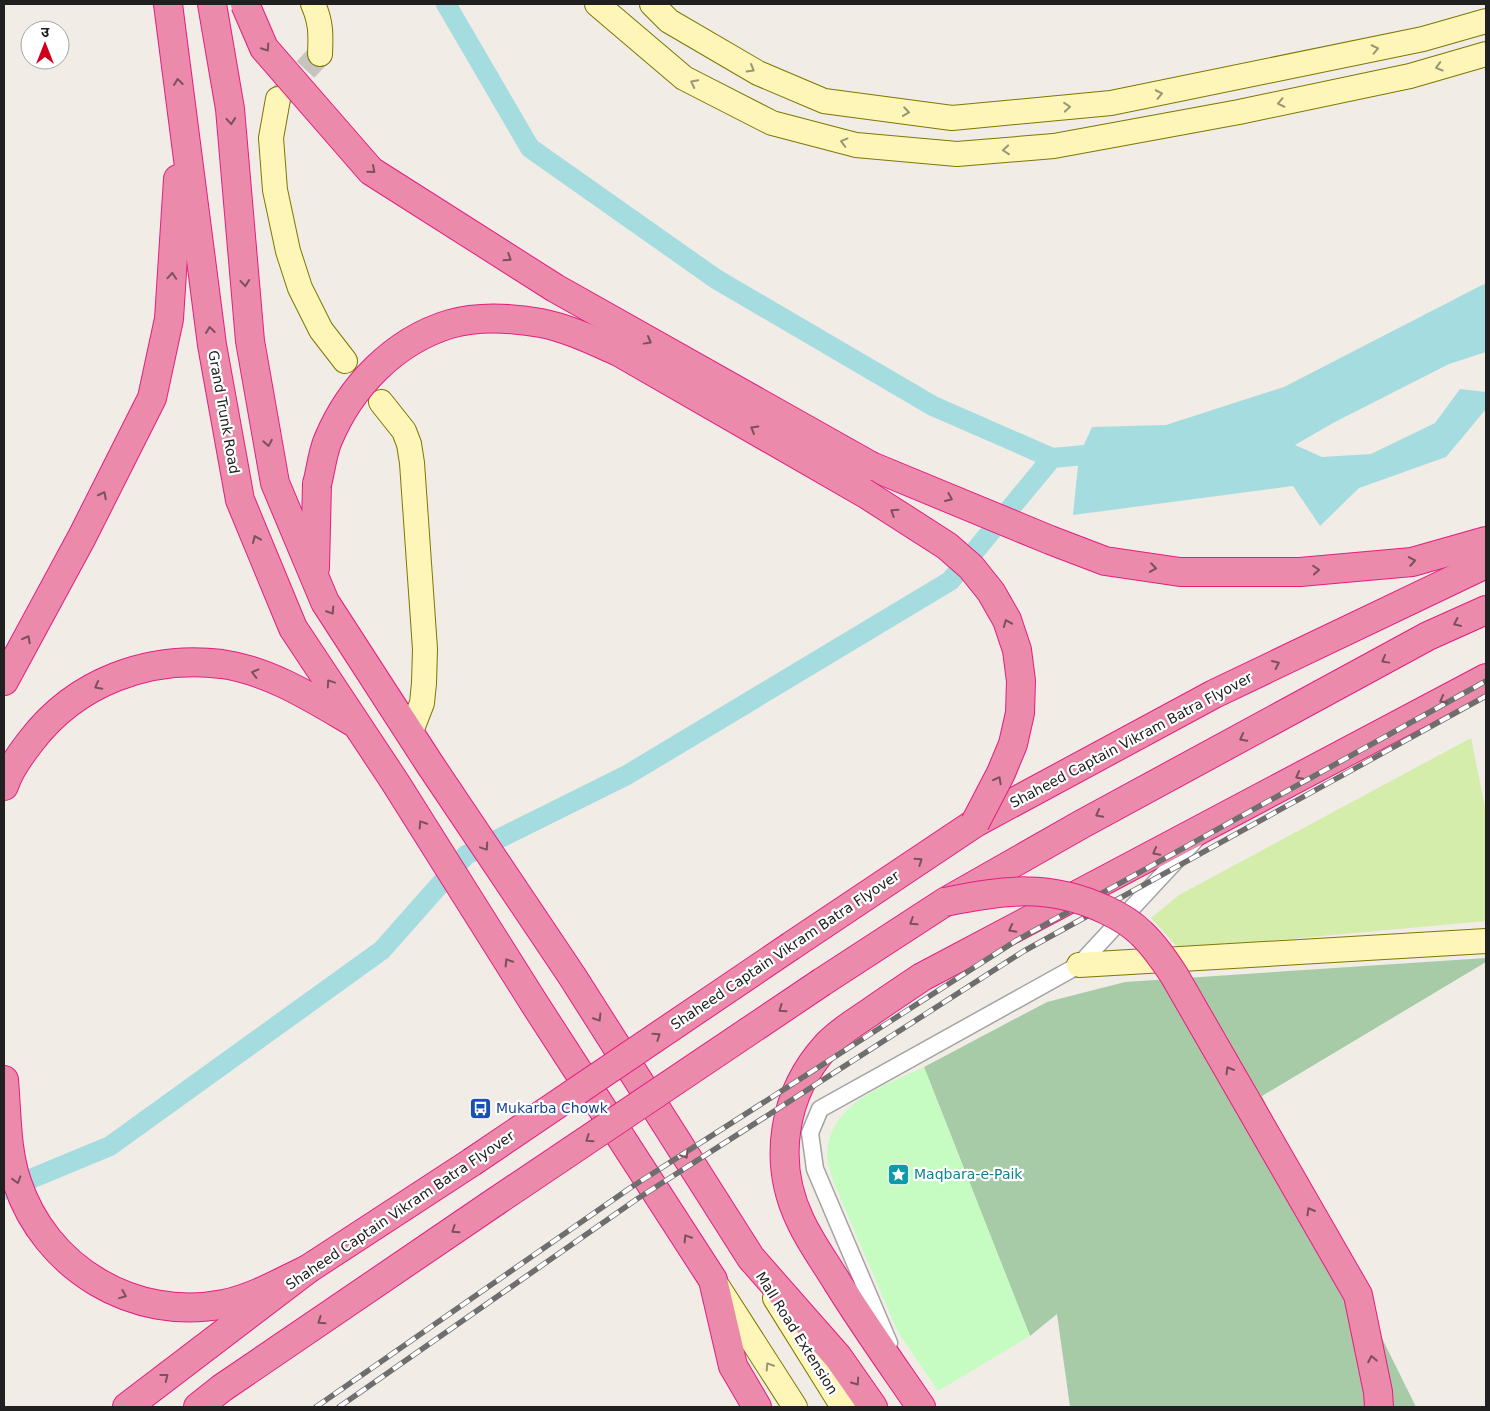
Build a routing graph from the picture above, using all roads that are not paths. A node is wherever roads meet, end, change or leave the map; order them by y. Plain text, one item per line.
1 (168, 4) edge
2 (212, 4) edge
3 (245, 4) edge
4 (313, 4) edge
5 (597, 4) edge
6 (652, 4) edge
7 (1486, 21) edge
8 (320, 54) tunnel mouth
9 (1486, 54) edge
10 (278, 99) tunnel mouth
11 (181, 110) junction
12 (345, 361) dead end
13 (381, 402) dead end
14 (1486, 541) edge
15 (1486, 564) edge
16 (314, 577) junction
17 (1486, 610) edge
18 (1486, 678) edge
19 (4, 681) edge
20 (358, 725) junction
21 (410, 734) junction
22 (4, 786) edge
23 (975, 823) junction
24 (1211, 823) junction
25 (945, 902) junction
26 (1486, 941) edge
27 (1079, 965) junction
28 (4, 1080) edge
29 (751, 1258) junction
30 (308, 1270) junction
31 (713, 1280) junction
32 (914, 1397) edge
33 (217, 1398) edge
34 (126, 1407) edge
35 (198, 1407) edge
36 (757, 1407) edge
37 (796, 1407) edge
38 (843, 1407) edge
39 (873, 1407) edge
40 (1379, 1407) edge

11 -> 1 highway, Grand Trunk Road
2 -> 16 highway
3 -> 14 highway, bridge
4 - 8 main road
9 -> 5 main road
6 -> 7 main road
10 - 12 main road
19 -> 11 highway
20 -> 11 highway, Grand Trunk Road
13 - 21 main road
23 -> 15 highway, Shaheed Captain Vikram Batra Flyover
16 -> 21 highway
23 -> 16 highway, bridge
17 -> 25 highway
18 -> 24 highway
20 -> 22 highway
31 -> 20 highway, Grand Trunk Road
21 -> 29 highway
30 -> 23 highway, Shaheed Captain Vikram Batra Flyover, bridge
24 - 27 street
24 -> 32 highway
25 -> 33 highway, bridge
40 -> 25 highway, bridge
26 - 27 main road
27 - 32 street
28 -> 30 highway
29 - 38 main road, Mall Road Extension
29 -> 39 highway
34 -> 30 highway, Shaheed Captain Vikram Batra Flyover
31 - 36 highway, Grand Trunk Road
37 -> 31 main road
33 - 35 highway

